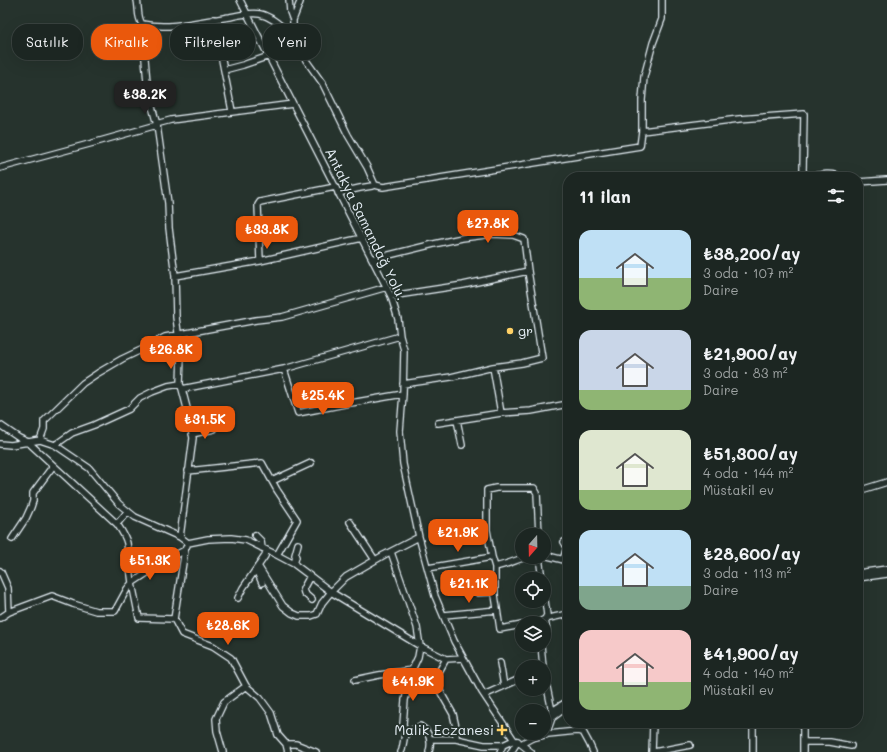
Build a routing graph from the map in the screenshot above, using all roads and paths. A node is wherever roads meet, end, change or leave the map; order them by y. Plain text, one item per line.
1 (138, 0) edge
2 (240, 0) edge
3 (289, 0) edge
4 (662, 0) edge
5 (300, 2) dead end
6 (247, 14) junction
7 (214, 19) junction
8 (293, 20) junction
9 (142, 24) edge
10 (279, 24) edge
11 (293, 24) edge
12 (162, 26) edge
13 (263, 45) edge
14 (263, 58) edge
15 (145, 60) edge
16 (271, 60) edge
17 (306, 60) edge
18 (224, 70) junction
19 (293, 104) junction
20 (232, 111) junction
21 (157, 124) junction
22 (642, 131) junction
23 (0, 168) edge
24 (804, 172) edge
25 (887, 180) edge
26 (863, 182) edge
27 (375, 185) junction
28 (335, 187) junction
29 (338, 193) junction
30 (362, 238) junction
31 (373, 259) junction
32 (260, 261) junction
33 (528, 271) junction
34 (175, 276) junction
35 (387, 287) junction
36 (391, 296) junction
37 (178, 335) junction
38 (400, 336) junction
39 (493, 367) junction
40 (284, 369) junction
41 (403, 384) junction
42 (181, 387) junction
43 (403, 394) junction
44 (563, 405) edge
45 (501, 413) junction
46 (456, 420) junction
47 (438, 423) dead end
48 (0, 424) edge
49 (214, 429) dead end
50 (192, 434) junction
51 (40, 440) junction
52 (28, 442) junction
53 (0, 444) edge
54 (55, 445) junction
55 (462, 445) dead end
56 (311, 463) dead end
57 (53, 466) junction
58 (188, 471) junction
59 (272, 481) junction
60 (887, 482) edge
61 (863, 489) edge
62 (128, 511) junction
63 (350, 522) dead end
64 (116, 524) junction
65 (539, 528) edge
66 (255, 535) dead end
67 (180, 537) junction
68 (419, 537) junction
69 (12, 539) dead end
70 (188, 543) junction
71 (298, 544) dead end
72 (264, 549) junction
73 (185, 550) junction
74 (391, 552) junction
75 (277, 555) junction
76 (492, 557) junction
77 (551, 557) edge
78 (563, 559) edge
79 (375, 560) junction
80 (515, 560) edge
81 (264, 562) dead end
82 (294, 564) junction
83 (495, 567) junction
84 (428, 568) junction
85 (259, 569) junction
86 (887, 569) edge
87 (0, 571) edge
88 (863, 572) edge
89 (887, 574) edge
90 (310, 576) junction
91 (863, 577) edge
92 (132, 583) junction
93 (262, 583) dead end
94 (331, 592) junction
95 (495, 592) junction
96 (478, 593) dead end
97 (238, 598) dead end
98 (312, 600) dead end
99 (497, 610) junction
100 (9, 612) junction
101 (444, 615) junction
102 (563, 615) edge
103 (0, 618) edge
104 (551, 618) edge
105 (174, 619) junction
106 (515, 626) edge
107 (420, 646) junction
108 (463, 658) junction
109 (446, 659) junction
110 (500, 663) dead end
111 (412, 670) junction
112 (355, 680) dead end
113 (515, 681) edge
114 (246, 686) junction
115 (504, 686) junction
116 (484, 695) junction
117 (549, 696) edge
118 (563, 704) edge
119 (563, 710) edge
120 (552, 711) junction
121 (552, 718) junction
122 (551, 721) edge
123 (653, 728) edge
124 (753, 728) edge
125 (803, 728) edge
126 (405, 734) junction
127 (551, 734) edge
128 (431, 739) junction
129 (456, 739) junction
130 (525, 740) edge
131 (518, 742) junction
132 (803, 742) junction
133 (286, 744) junction
134 (503, 745) junction
135 (690, 745) dead end
136 (851, 746) dead end
137 (223, 752) edge
138 (288, 752) edge
139 (316, 752) edge
140 (401, 752) edge
141 (429, 752) edge
142 (500, 752) edge
143 (511, 752) edge
144 (531, 752) edge
145 (593, 752) edge
146 (653, 752) edge
147 (753, 752) edge
148 (803, 752) edge

1 - 9 street
2 - 6 street, Antakya Samandağ Yolu.
3 - 8 street
4 - 22 street
5 - 8 street
6 - 7 street
6 - 10 street
6 - 13 street, Antakya Samandağ Yolu.
7 - 12 street
7 - 18 street
8 - 11 street
14 - 18 street
15 - 21 street
16 - 19 street, Antakya Samandağ Yolu.
17 - 27 street
18 - 20 street
19 - 20 street
19 - 28 street, Antakya Samandağ Yolu.
20 - 21 street
21 - 23 street
21 - 34 street
22 - 24 street
22 - 27 street
25 - 26 street
27 - 29 street
28 - 29 street, Antakya Samandağ Yolu.
28 - 32 street
29 - 30 street, Antakya Samandağ Yolu.
30 - 31 street, Antakya Samandağ Yolu.
30 - 32 street
31 - 33 street
31 - 35 street, Antakya Samandağ Yolu.
32 - 34 street
33 - 36 street
33 - 39 street
34 - 37 street
35 - 36 street, Antakya Samandağ Yolu.
35 - 37 street
36 - 38 street, Antakya Samandağ Yolu.
37 - 42 street
37 - 51 street
38 - 40 street
38 - 41 street, Antakya Samandağ Yolu.
39 - 41 street
39 - 45 street
40 - 42 street
40 - 43 street
41 - 43 street, Antakya Samandağ Yolu.
42 - 50 street
42 - 54 street
43 - 68 street, Antakya Samandağ Yolu.
44 - 45 street
45 - 46 street
46 - 47 street
46 - 55 street
48 - 52 street
49 - 50 street
50 - 58 street
51 - 52 street
51 - 54 street
52 - 53 street
52 - 57 street
54 - 62 street
56 - 59 street
57 - 64 street
57 - 69 street
58 - 59 street
58 - 67 street
59 - 75 street
60 - 61 street
62 - 64 street
62 - 67 street
63 - 79 street
64 - 92 street
65 - 76 street
66 - 72 street
67 - 70 street
68 - 74 street
68 - 84 street, Antakya Samandağ Yolu.
70 - 72 street
70 - 73 street
71 - 82 street
72 - 75 street
72 - 85 street
73 - 92 street
73 - 105 street
74 - 79 street
74 - 107 street
75 - 82 street
76 - 83 street
76 - 84 street
77 - 78 street
79 - 94 street
80 - 83 street
81 - 85 street
82 - 90 street
83 - 95 street
84 - 101 street, Antakya Samandağ Yolu.
85 - 93 street
85 - 94 street
85 - 97 street
86 - 88 street
87 - 100 street
89 - 91 street
90 - 94 street
90 - 98 street
92 - 100 street
92 - 105 street
94 - 107 street
95 - 96 street
95 - 99 street
99 - 101 street
99 - 106 street
100 - 103 street
101 - 108 street, Antakya Samandağ Yolu.
102 - 104 street
105 - 114 street
107 - 109 street
107 - 111 street
108 - 109 street
108 - 116 street, Antakya Samandağ Yolu.
109 - 129 street
110 - 115 street
111 - 112 street
111 - 126 street
113 - 115 street
114 - 133 street
114 - 137 street
115 - 116 street
116 - 131 street, Antakya Samandağ Yolu.
117 - 120 street
118 - 120 street
119 - 121 street
120 - 121 street
121 - 122 street
123 - 146 street
124 - 147 street
125 - 132 street
126 - 128 street
126 - 140 street
127 - 145 street
128 - 129 street
128 - 141 street
129 - 134 street
130 - 131 street
131 - 134 street
131 - 143 street
131 - 144 street, Antakya Samandağ Yolu.
132 - 136 street
132 - 148 street
133 - 138 street
133 - 139 street
134 - 142 street
135 - 146 street

